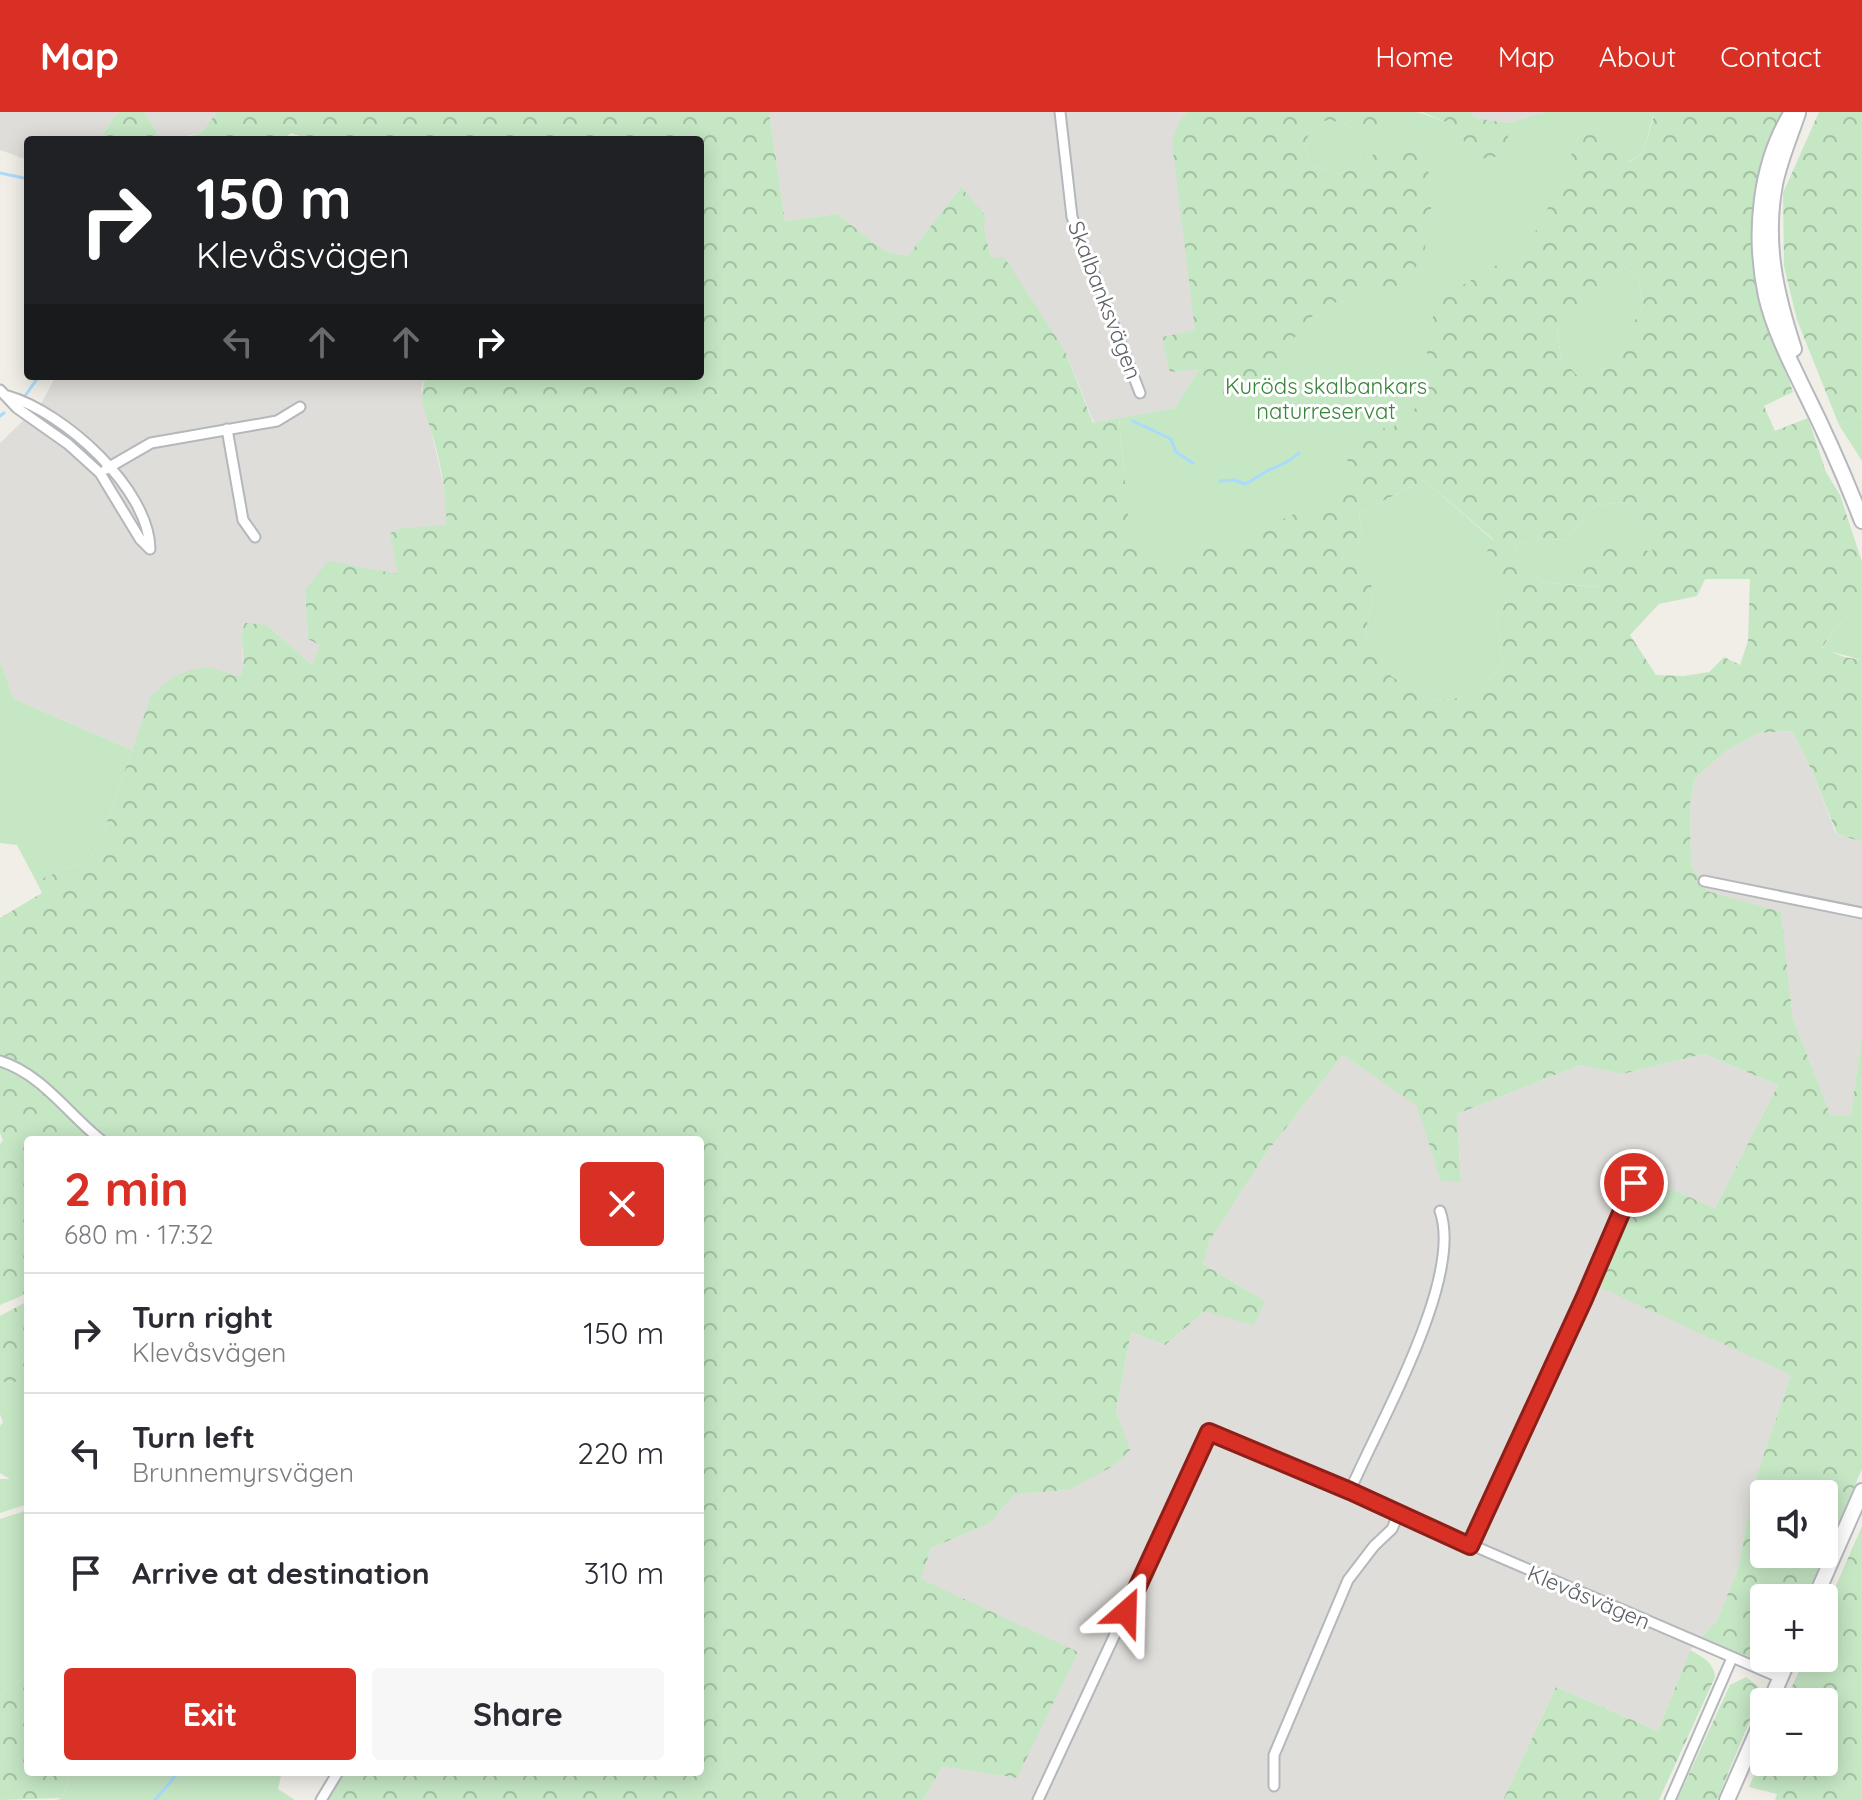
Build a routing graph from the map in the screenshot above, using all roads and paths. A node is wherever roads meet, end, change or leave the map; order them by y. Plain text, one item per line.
1 (1060, 112) edge
2 (1792, 112) edge
3 (1799, 112) edge
4 (1804, 388) junction
5 (4, 393) edge
6 (1140, 393) dead end
7 (300, 407) dead end
8 (227, 429) junction
9 (110, 466) junction
10 (100, 473) junction
11 (1862, 521) edge
12 (255, 537) dead end
13 (1704, 881) dead end
14 (1862, 913) edge
15 (0, 1061) edge
16 (97, 1136) edge
17 (1642, 1162) dead end
18 (1440, 1211) dead end
19 (1350, 1491) junction
20 (1862, 1491) edge
21 (1398, 1515) junction
22 (1470, 1546) junction
23 (1821, 1584) edge
24 (1732, 1658) junction
25 (1783, 1672) edge
26 (1781, 1678) junction
27 (1776, 1688) edge
28 (1750, 1748) edge
29 (336, 1776) edge
30 (1274, 1786) dead end
31 (321, 1800) edge
32 (1038, 1800) edge
33 (1670, 1800) edge
34 (1727, 1800) edge

1 - 6 street, Skalbanksvägen
2 - 4 main road
3 - 4 main road
4 - 11 main road
5 - 9 street
5 - 10 street
7 - 8 street
8 - 9 street
8 - 12 street
9 - 10 street
9 - 10 street
13 - 14 street
15 - 16 street
17 - 22 street
18 - 19 street
19 - 21 street, Klevåsvägen
19 - 32 street, Klevåsvägen
20 - 23 main road
21 - 22 street, Klevåsvägen
21 - 30 street
22 - 24 street, Klevåsvägen
24 - 26 street, Klevåsvägen
24 - 33 street
25 - 26 main road
26 - 27 main road
28 - 34 main road
29 - 31 street

